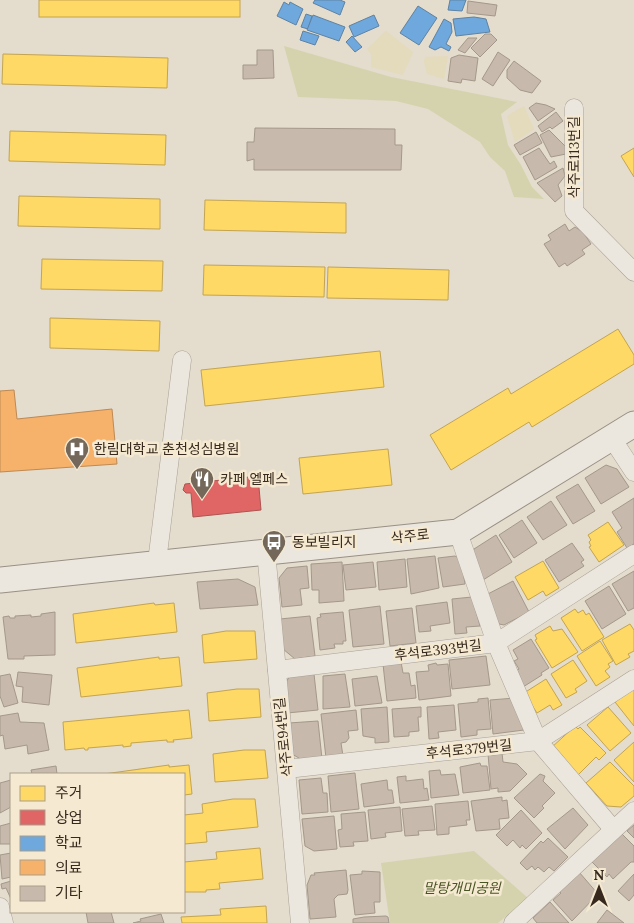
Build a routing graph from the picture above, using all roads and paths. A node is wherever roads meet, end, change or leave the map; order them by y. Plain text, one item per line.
1 (574, 108) dead end
2 (634, 272) edge
3 (182, 360) dead end
4 (634, 424) edge
5 (611, 438) junction
6 (634, 472) edge
7 (458, 532) junction
8 (266, 551) junction
9 (634, 554) edge
10 (157, 562) junction
11 (0, 580) edge
12 (496, 643) junction
13 (277, 670) junction
14 (634, 679) edge
15 (538, 741) junction
16 (287, 769) junction
17 (634, 810) edge
18 (613, 829) junction
19 (0, 907) edge
20 (4, 923) edge
21 (300, 923) edge
22 (513, 923) edge

1 - 2 street, 삭주로113번길
3 - 10 street
4 - 5 street, 삭주로
5 - 6 street
5 - 7 street, 삭주로
7 - 8 street, 삭주로
7 - 12 street
8 - 10 street, 삭주로
8 - 13 street, 삭주로94번길
9 - 12 street, 후석로393번길
10 - 11 street, 삭주로
12 - 13 street, 후석로393번길
12 - 15 street
13 - 16 street, 삭주로94번길
14 - 15 street, 후석로379번길
15 - 16 street, 후석로379번길
15 - 18 street
16 - 21 street, 삭주로94번길
17 - 18 street
18 - 22 street
19 - 20 street

